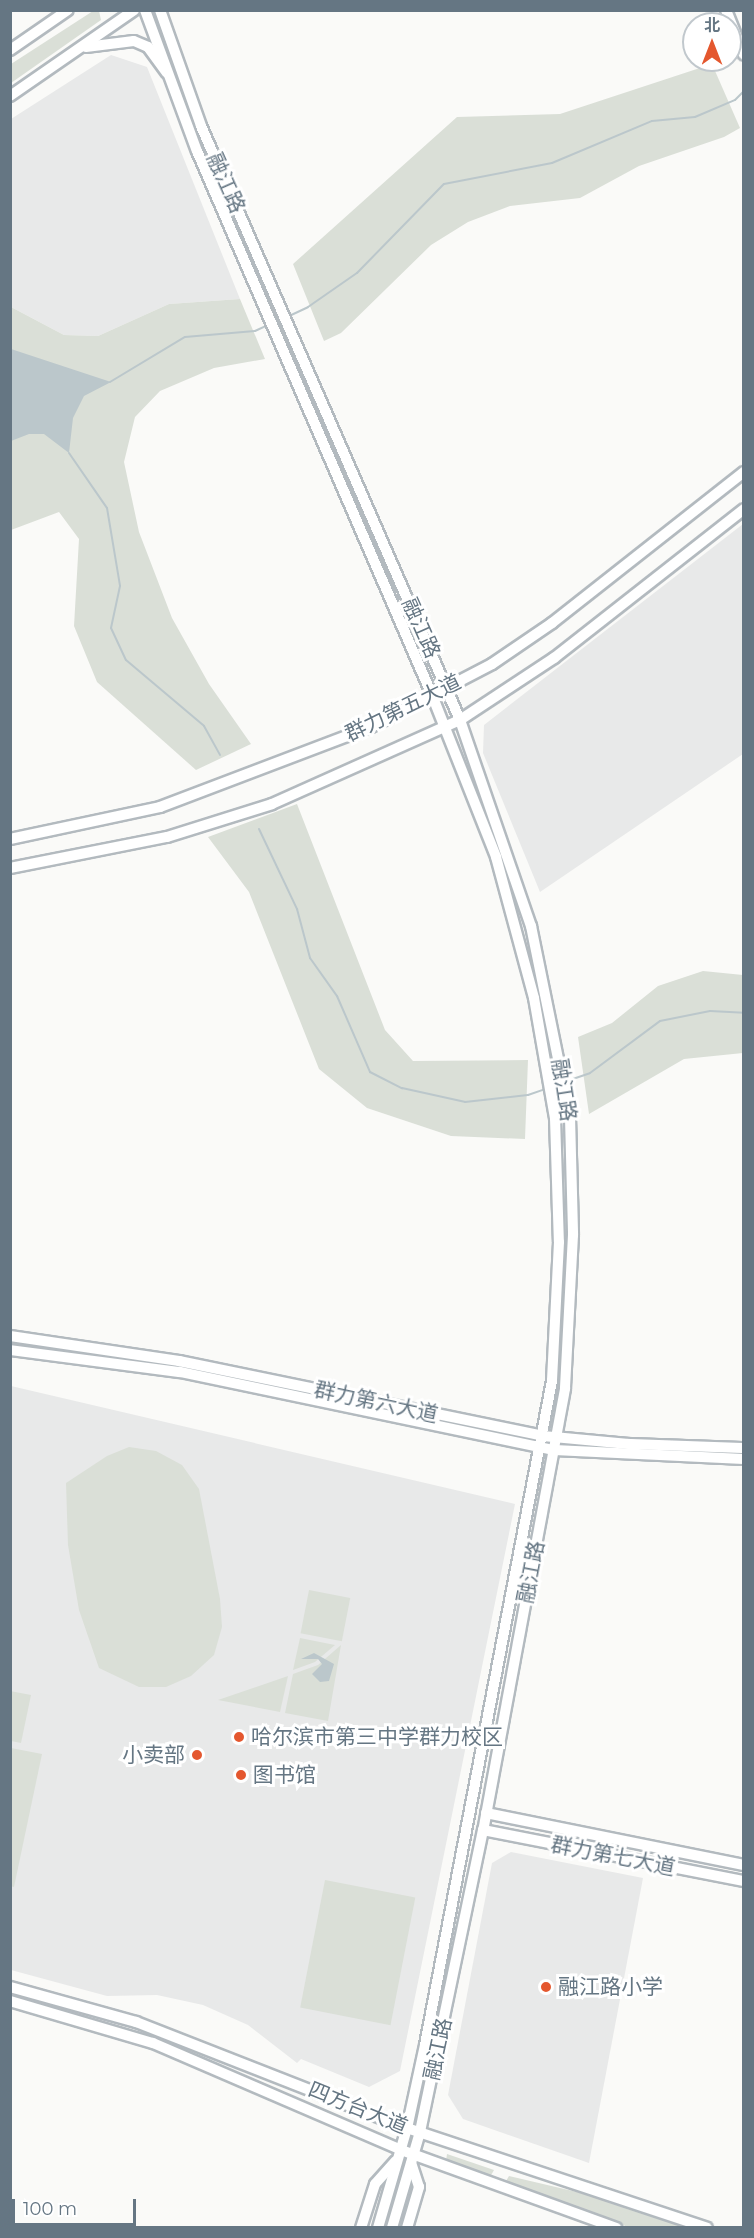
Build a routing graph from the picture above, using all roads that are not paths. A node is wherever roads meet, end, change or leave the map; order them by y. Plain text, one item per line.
1 (68, 10) edge
2 (134, 10) edge
3 (145, 10) edge
4 (160, 10) edge
5 (726, 10) edge
6 (10, 50) edge
7 (75, 51) junction
8 (744, 55) edge
9 (167, 73) junction
10 (10, 96) edge
11 (744, 472) edge
12 (744, 509) edge
13 (447, 687) junction
14 (432, 695) junction
15 (460, 720) junction
16 (445, 727) junction
17 (10, 839) edge
18 (10, 868) edge
19 (10, 1336) edge
20 (10, 1350) edge
21 (543, 1436) junction
22 (557, 1437) junction
23 (541, 1448) junction
24 (744, 1448) edge
25 (554, 1450) junction
26 (744, 1459) edge
27 (486, 1813) junction
28 (483, 1830) junction
29 (744, 1865) edge
30 (744, 1881) edge
31 (10, 1987) edge
32 (10, 2001) edge
33 (407, 2128) junction
34 (420, 2132) junction
35 (400, 2154) junction
36 (412, 2159) junction
37 (361, 2228) edge
38 (378, 2228) edge
39 (392, 2228) edge
40 (407, 2228) edge
41 (616, 2228) edge
42 (707, 2228) edge

1 - 6 main road
2 - 7 main road
3 - 9 main road, 融江路
4 - 13 main road, 融江路
5 - 8 main road
7 - 9 main road
7 - 10 main road
9 - 14 main road, 融江路
11 - 13 main road, 群力第五大道
12 - 15 main road, 群力第五大道
13 - 14 main road, 群力第五大道
13 - 15 main road, 融江路
14 - 16 main road, 融江路
14 - 17 main road, 群力第五大道
15 - 16 main road, 群力第五大道
15 - 22 main road, 融江路
16 - 18 main road, 群力第五大道
16 - 21 main road, 融江路
19 - 21 main road, 群力第六大道
20 - 23 main road, 群力第六大道
21 - 22 main road, 群力第六大道
21 - 23 main road, 融江路
22 - 24 main road, 群力第六大道
22 - 25 main road, 融江路
23 - 25 main road, 群力第六大道
23 - 33 main road, 融江路
25 - 26 main road, 群力第六大道
25 - 27 main road, 融江路
27 - 28 main road, 融江路
27 - 29 main road, 群力第七大道
28 - 30 main road, 群力第七大道
28 - 34 main road, 融江路
31 - 33 main road, 四方台大道
32 - 35 main road, 四方台大道
33 - 34 main road, 四方台大道
33 - 35 main road, 融江路
34 - 36 main road, 融江路
34 - 42 main road, 四方台大道
35 - 36 main road, 四方台大道
35 - 37 main road
35 - 38 main road, 融江路
36 - 39 main road, 融江路
36 - 40 main road
36 - 41 main road, 四方台大道

